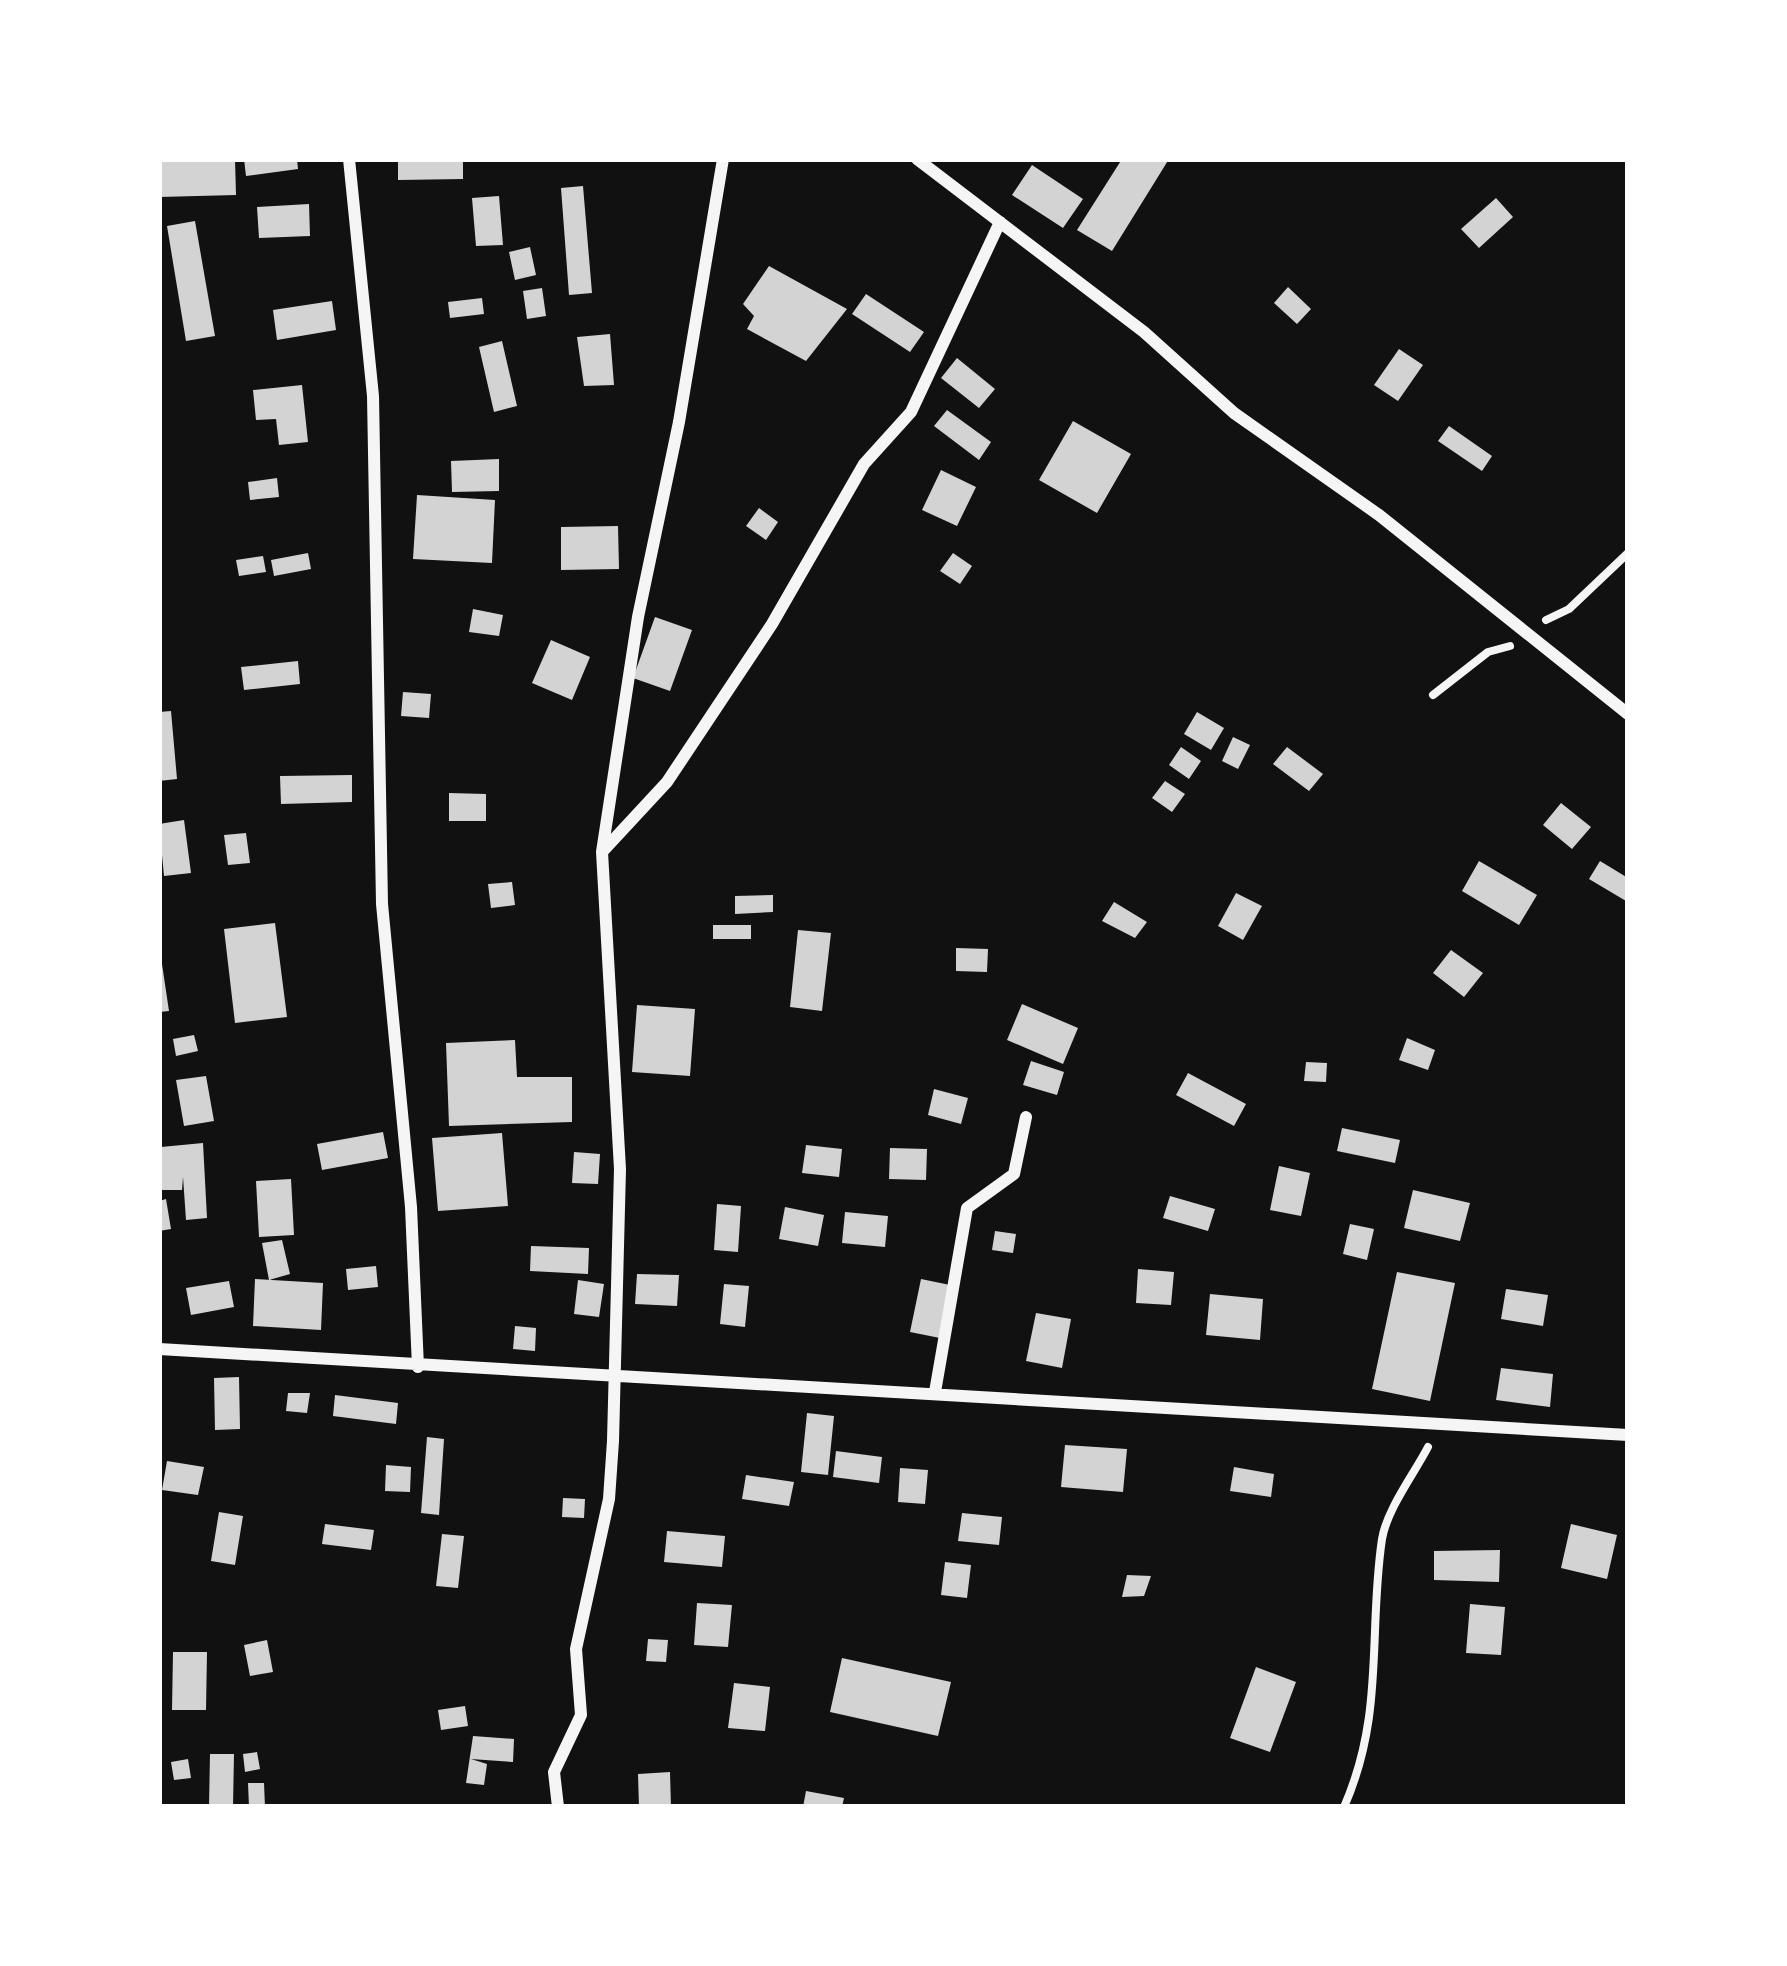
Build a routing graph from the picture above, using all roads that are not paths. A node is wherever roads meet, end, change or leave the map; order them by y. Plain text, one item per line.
1 (349, 159) edge
2 (723, 159) edge
3 (917, 159) edge
4 (1000, 222) junction
5 (1628, 714) edge
6 (602, 852) junction
7 (1026, 1118) dead end
8 (159, 1349) edge
9 (418, 1367) junction
10 (611, 1376) junction
11 (935, 1392) junction
12 (1628, 1435) edge
13 (558, 1807) edge

1 - 9 street
2 - 6 street
3 - 4 street
4 - 5 street
4 - 6 street
6 - 10 street
7 - 11 street
8 - 9 street
9 - 10 street
10 - 11 street
10 - 13 street
11 - 12 street

